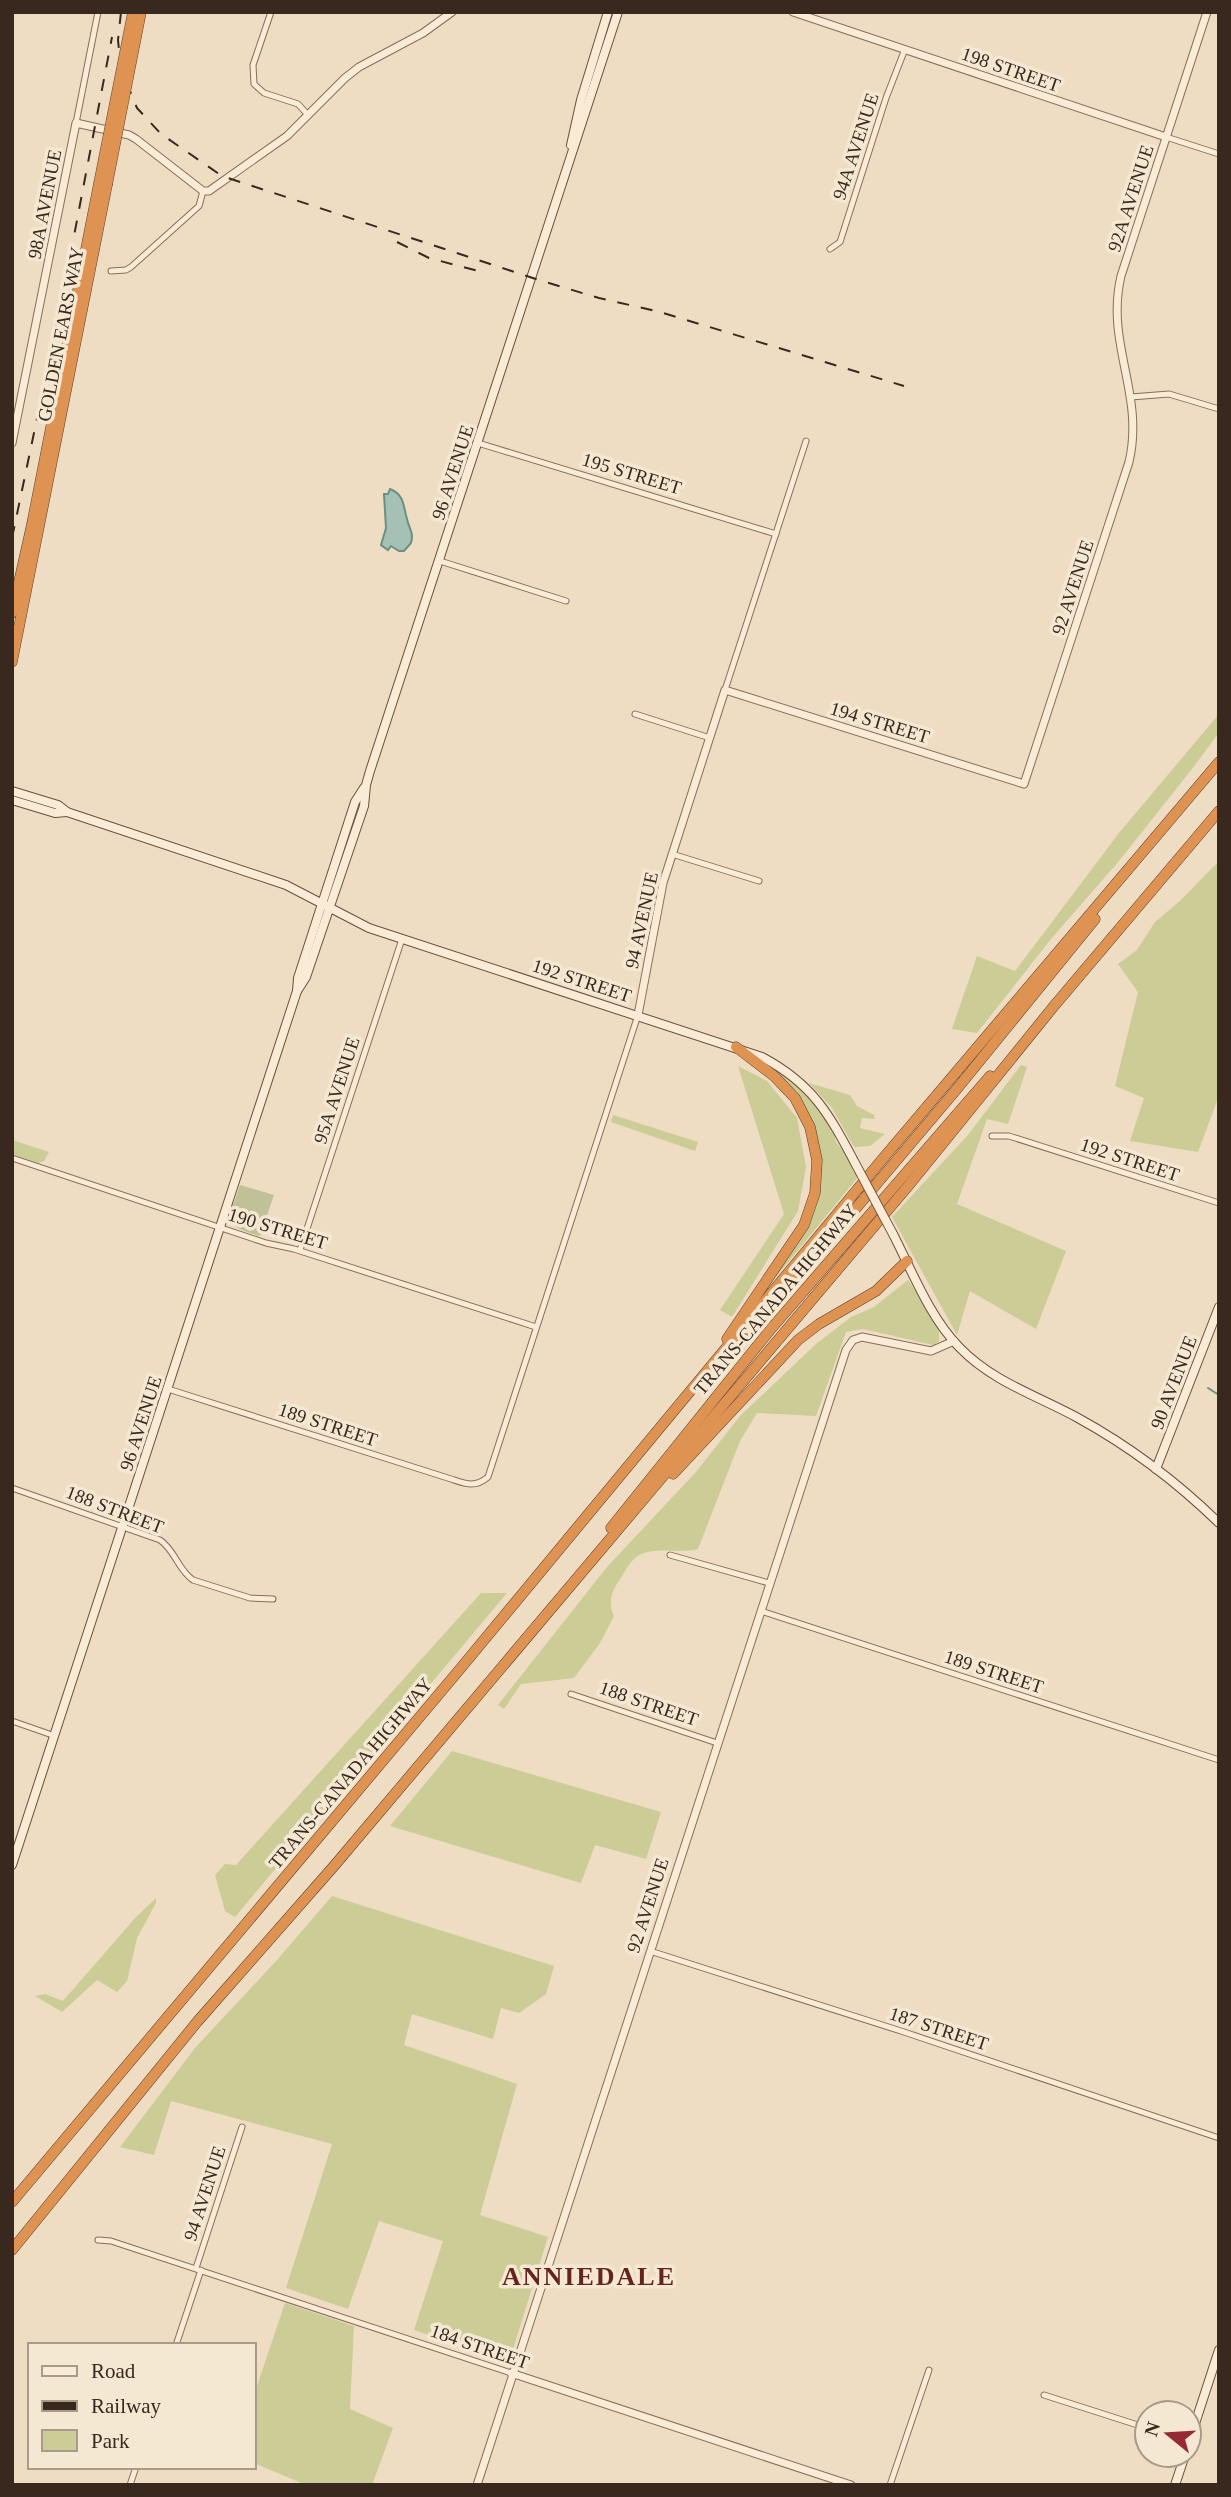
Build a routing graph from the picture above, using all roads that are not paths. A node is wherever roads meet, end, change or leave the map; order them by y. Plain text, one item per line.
1 (98, 12) edge
2 (133, 12) edge
3 (141, 12) edge
4 (271, 12) edge
5 (452, 12) edge
6 (608, 12) edge
7 (618, 12) edge
8 (793, 12) edge
9 (1207, 12) edge
10 (905, 49) junction
11 (308, 115) junction
12 (76, 123) junction
13 (1166, 138) junction
14 (1219, 154) edge
15 (566, 169) junction
16 (103, 184) junction
17 (203, 191) junction
18 (830, 249) dead end
19 (111, 271) dead end
20 (1131, 397) junction
21 (1219, 409) edge
22 (806, 441) dead end
23 (12, 443) edge
24 (478, 443) junction
25 (776, 534) junction
26 (440, 561) junction
27 (566, 600) dead end
28 (12, 613) edge
29 (12, 662) edge
30 (725, 690) junction
31 (635, 715) dead end
32 (710, 738) junction
33 (1219, 762) edge
34 (1024, 784) joint
35 (12, 792) edge
36 (12, 800) edge
37 (1219, 811) edge
38 (67, 812) junction
39 (672, 853) junction
40 (760, 881) dead end
41 (326, 907) junction
42 (402, 939) junction
43 (1054, 1006) junction
44 (638, 1015) junction
45 (736, 1047) junction
46 (992, 1136) dead end
47 (12, 1158) edge
48 (1219, 1203) edge
49 (220, 1227) junction
50 (300, 1250) junction
51 (907, 1261) junction
52 (1219, 1307) edge
53 (536, 1327) junction
54 (954, 1341) junction
55 (693, 1388) junction
56 (168, 1389) junction
57 (1156, 1469) junction
58 (480, 1484) joint
59 (12, 1488) edge
60 (648, 1494) junction
61 (1219, 1523) edge
62 (123, 1526) junction
63 (670, 1555) dead end
64 (769, 1583) junction
65 (273, 1599) dead end
66 (761, 1611) junction
67 (535, 1626) junction
68 (571, 1694) dead end
69 (12, 1721) edge
70 (55, 1736) junction
71 (717, 1742) junction
72 (1219, 1760) edge
73 (12, 1865) edge
74 (649, 1951) junction
75 (242, 2127) dead end
76 (1219, 2138) edge
77 (12, 2203) edge
78 (98, 2240) dead end
79 (12, 2250) edge
80 (199, 2269) junction
81 (177, 2343) edge
82 (1219, 2350) edge
83 (929, 2370) dead end
84 (512, 2373) junction
85 (1044, 2395) dead end
86 (1203, 2399) edge
87 (1133, 2424) edge
88 (477, 2485) edge
89 (850, 2485) edge
90 (890, 2485) edge

1 - 12 street, 98A AVENUE
2 - 16 highway, GOLDEN EARS WAY, bridge
3 - 16 highway, GOLDEN EARS WAY, bridge
4 - 11 street
5 - 11 street
6 - 15 main road, 96 AVENUE
7 - 15 main road, 96 AVENUE
8 - 10 street, 198 STREET
9 - 13 street, 92A AVENUE
10 - 13 street, 198 STREET
10 - 18 street, 94A AVENUE
11 - 17 street
12 - 17 street
12 - 23 street, 98A AVENUE
13 - 14 street, 198 STREET
13 - 20 street, 92A AVENUE
15 - 24 main road, 96 AVENUE
16 - 28 highway, GOLDEN EARS WAY
16 - 29 highway, GOLDEN EARS WAY
17 - 19 street
20 - 21 street
20 - 34 street, 92 AVENUE
22 - 25 street, 94 AVENUE
24 - 25 street, 195 STREET
24 - 26 main road, 96 AVENUE
25 - 30 street, 94 AVENUE
26 - 27 street
26 - 41 main road, 96 AVENUE
30 - 32 street, 94 AVENUE
30 - 34 street, 194 STREET
31 - 32 street
32 - 39 street, 94 AVENUE
33 - 55 highway, TRANS-CANADA HIGHWAY
35 - 38 main road, 192 STREET
36 - 38 main road, 192 STREET
37 - 43 highway, TRANS-CANADA HIGHWAY
38 - 41 main road, 192 STREET
39 - 40 street
39 - 44 street, 94 AVENUE
41 - 42 main road, 192 STREET
41 - 49 main road, 96 AVENUE
42 - 44 main road, 192 STREET
42 - 50 street, 95A AVENUE
43 - 60 highway, TRANS-CANADA HIGHWAY
43 - 67 highway, TRANS-CANADA HIGHWAY
44 - 45 main road, 192 STREET
44 - 53 street, 94 AVENUE
45 - 51 main road, 192 STREET, bridge
45 - 55 highway
46 - 48 street, 192 STREET
47 - 49 street, 190 STREET
49 - 50 street, 190 STREET
49 - 56 main road, 96 AVENUE
50 - 53 street, 190 STREET
51 - 54 main road, 192 STREET
51 - 60 highway
52 - 57 main road, 90 AVENUE
53 - 58 street, 94 AVENUE
54 - 57 main road, 192 STREET
54 - 64 street, 92 AVENUE
55 - 77 highway, TRANS-CANADA HIGHWAY
56 - 58 street, 189 STREET
56 - 62 main road, 96 AVENUE
57 - 61 main road, 192 STREET
59 - 62 street, 188 STREET
60 - 67 highway, TRANS-CANADA HIGHWAY
62 - 65 street, 188 STREET
62 - 70 main road, 96 AVENUE
63 - 64 street
64 - 66 street, 92 AVENUE
66 - 71 street, 92 AVENUE
66 - 72 street, 189 STREET
67 - 79 highway, TRANS-CANADA HIGHWAY
68 - 71 street, 188 STREET
69 - 70 street
70 - 73 main road, 96 AVENUE
71 - 74 street, 92 AVENUE
74 - 76 street, 187 STREET
74 - 84 street, 92 AVENUE
75 - 80 street, 94 AVENUE
78 - 80 street, 184 STREET
80 - 81 street, 94 AVENUE
80 - 84 street, 184 STREET
82 - 86 main road
83 - 90 street
84 - 88 street, 92 AVENUE
84 - 89 street, 184 STREET
85 - 87 street

